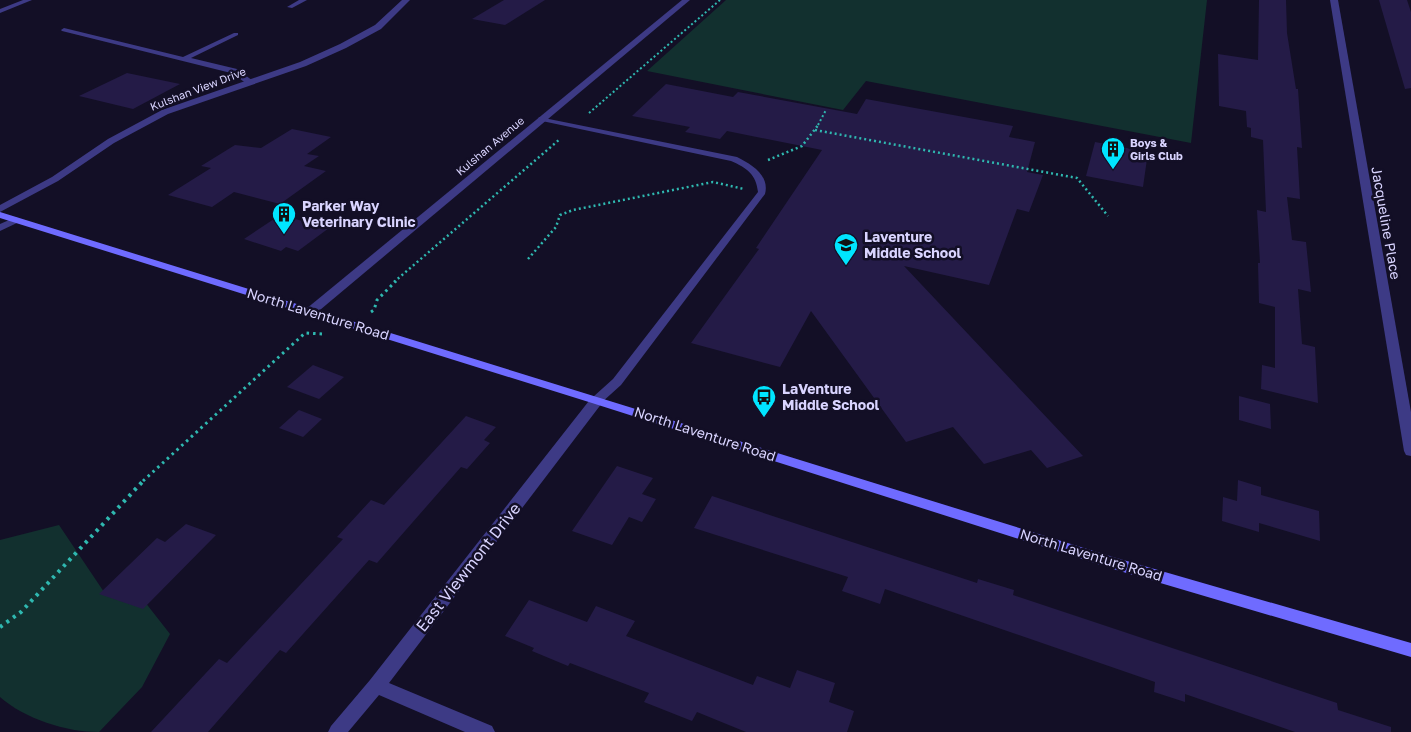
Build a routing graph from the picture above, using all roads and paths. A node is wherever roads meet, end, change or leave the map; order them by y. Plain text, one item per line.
1 (29, 0) edge
2 (304, 0) edge
3 (406, 0) edge
4 (686, 0) edge
5 (720, 0) edge
6 (1334, 0) edge
7 (290, 7) dead end
8 (0, 11) edge
9 (64, 30) dead end
10 (236, 34) dead end
11 (184, 59) junction
12 (249, 81) junction
13 (826, 110) dead end
14 (585, 117) dead end
15 (542, 119) junction
16 (815, 130) junction
17 (566, 134) dead end
18 (768, 160) dead end
19 (762, 192) junction
20 (0, 209) edge
21 (0, 215) edge
22 (1108, 216) dead end
23 (16, 220) junction
24 (0, 228) edge
25 (528, 259) dead end
26 (374, 310) dead end
27 (310, 312) junction
28 (305, 332) dead end
29 (597, 400) junction
30 (1411, 452) edge
31 (0, 627) edge
32 (1411, 650) edge
33 (376, 686) junction
34 (337, 732) edge
35 (486, 732) edge

1 - 8 lane
2 - 7 lane
3 - 12 street, Kulshan View Drive
4 - 15 street, Kulshan Avenue
5 - 14 path
6 - 30 street, Jacqueline Place
9 - 11 lane
10 - 11 lane
11 - 12 lane
12 - 20 street, Kulshan View Drive
13 - 16 path
15 - 19 lane
15 - 27 street, Kulshan Avenue
16 - 18 path
16 - 22 path
17 - 26 path
19 - 25 path
19 - 29 lane
21 - 23 street, North Laventure Road
23 - 24 lane
23 - 27 street, North Laventure Road
27 - 29 street, North Laventure Road
28 - 31 path
29 - 32 street, North Laventure Road
29 - 33 street, East Viewmont Drive
33 - 34 street, East Viewmont Drive
33 - 35 street

